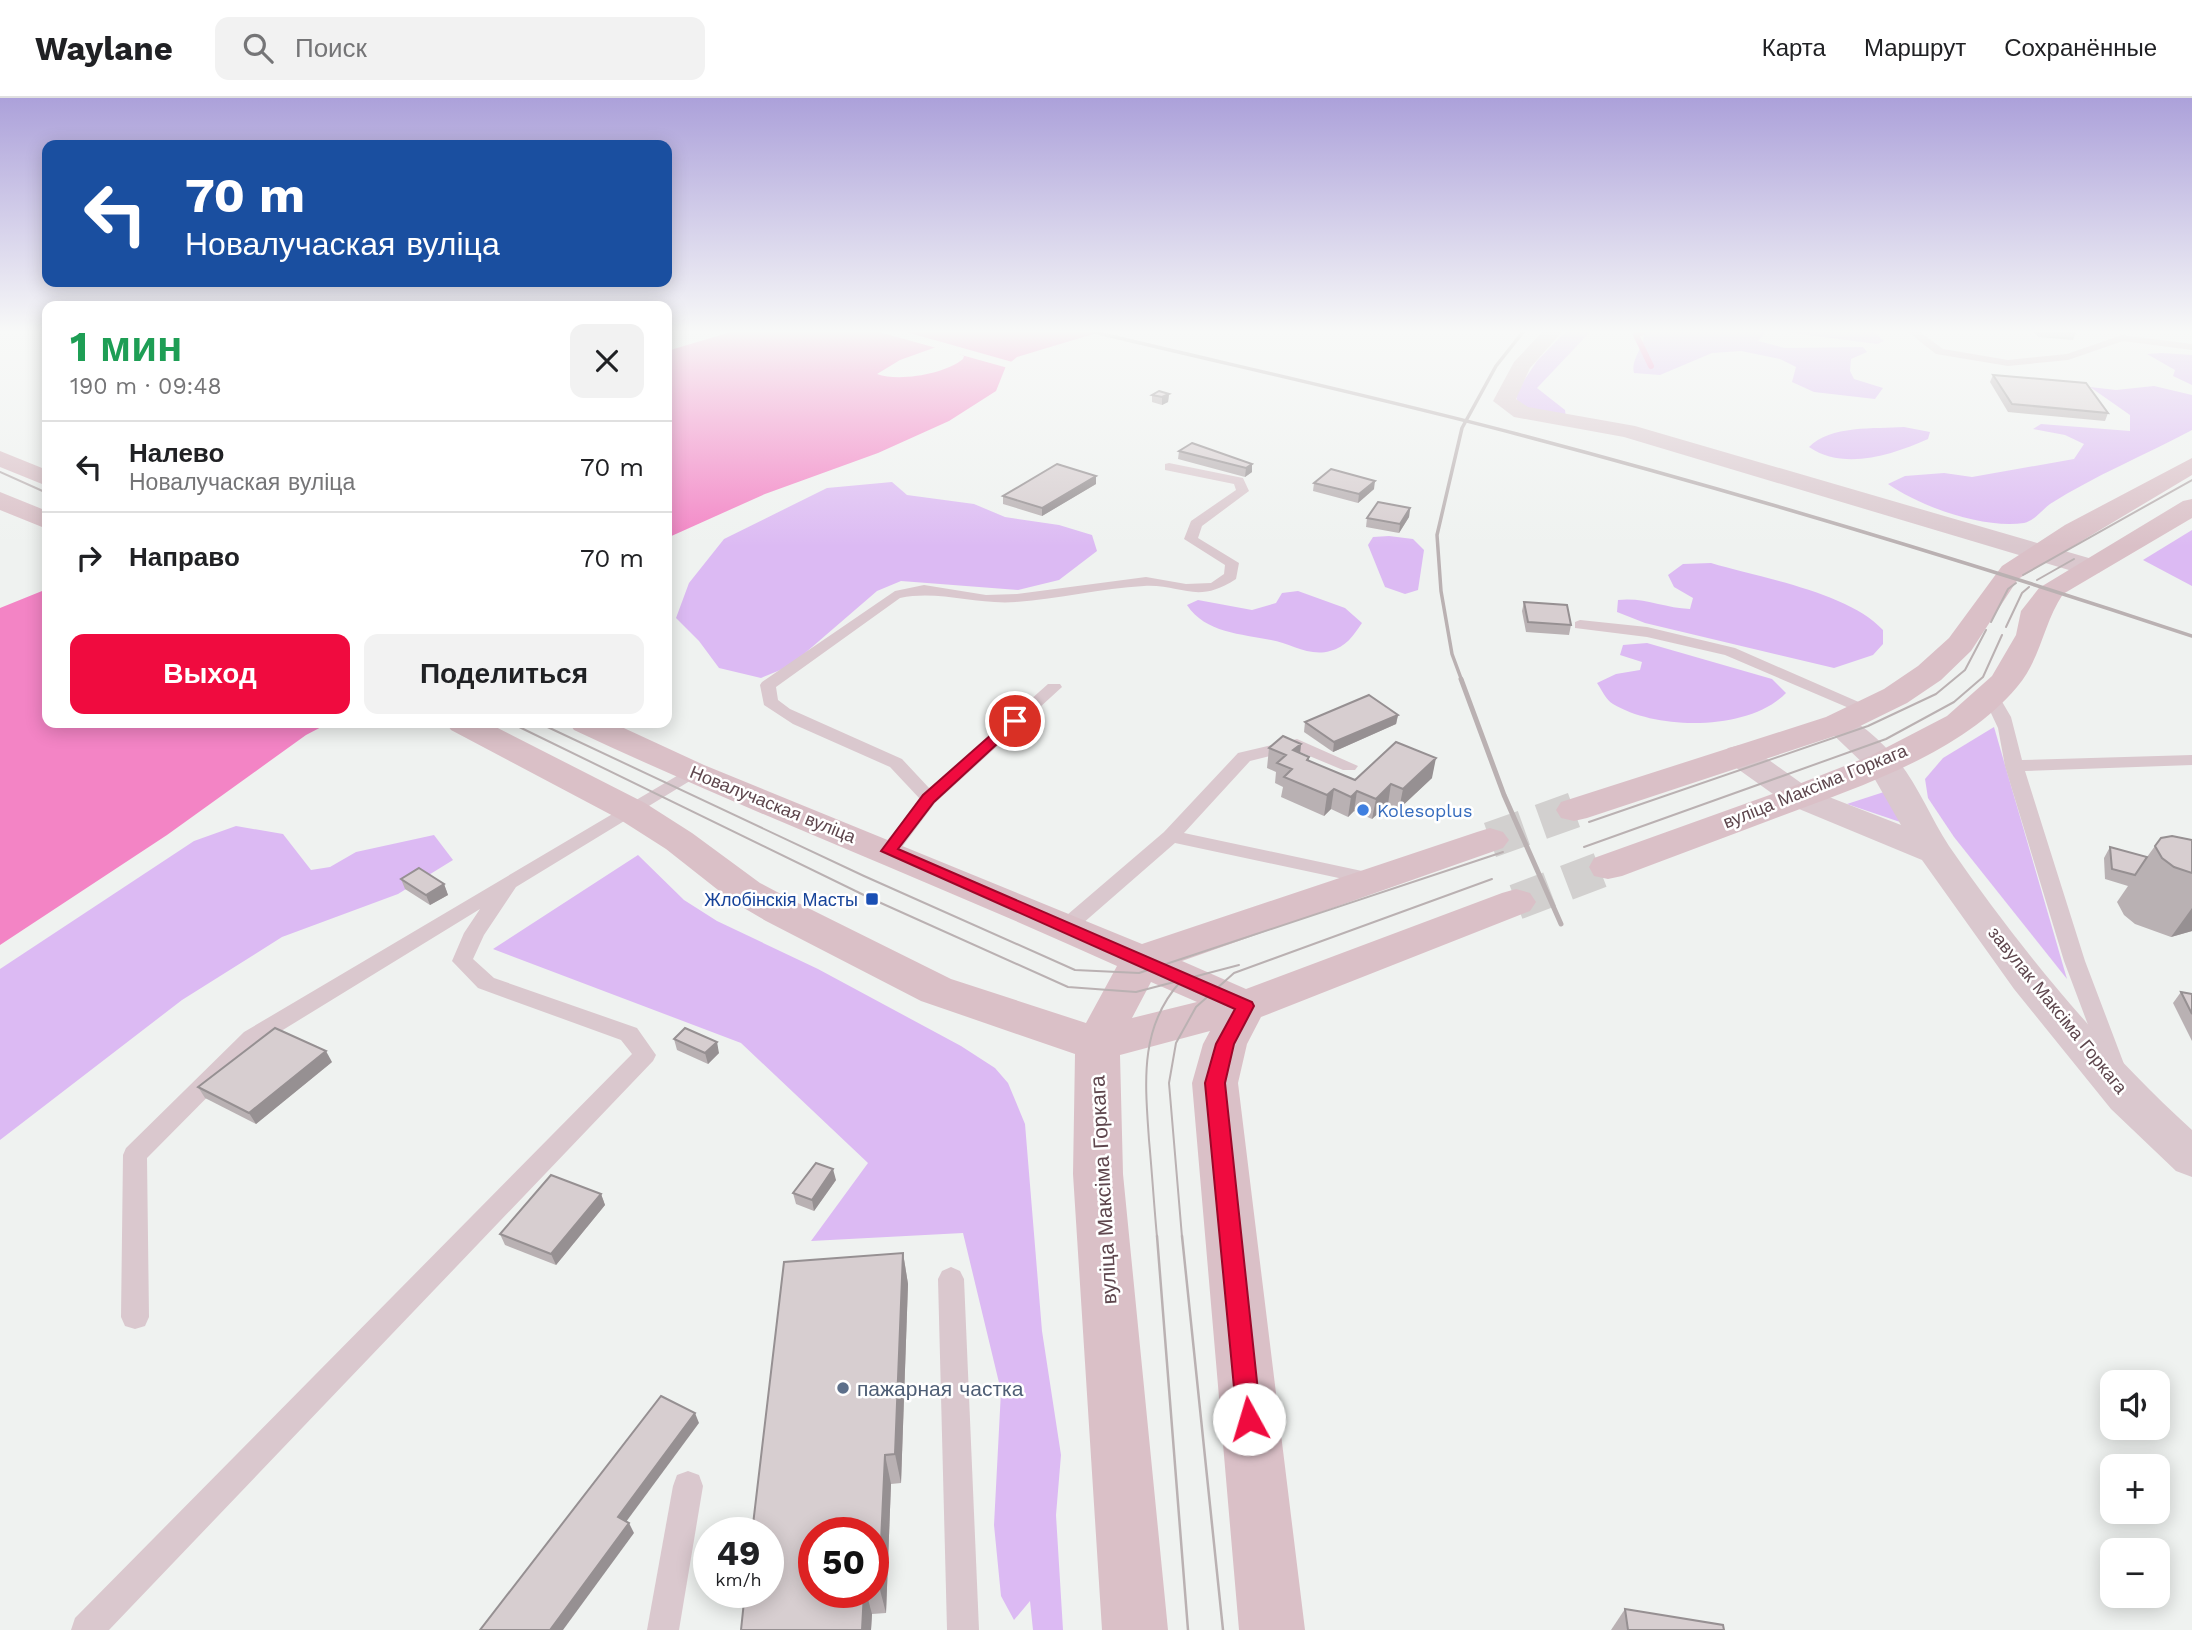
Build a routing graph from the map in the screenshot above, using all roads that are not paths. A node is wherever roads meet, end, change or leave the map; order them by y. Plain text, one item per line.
1 (1506, 403) edge
2 (0, 458) edge
3 (2192, 465) edge
4 (1169, 467) dead end
5 (42, 477) edge
6 (0, 500) edge
7 (2192, 508) edge
8 (42, 519) edge
9 (2041, 552) junction
10 (2089, 566) junction
11 (1580, 625) dead end
12 (1054, 687) dead end
13 (1991, 696) junction
14 (1869, 710) junction
15 (1838, 724) junction
16 (474, 728) edge
17 (597, 728) edge
18 (1740, 755) junction
19 (2192, 760) edge
20 (1882, 763) junction
21 (1349, 766) dead end
22 (2014, 766) junction
23 (692, 772) junction
24 (1799, 797) junction
25 (929, 799) junction
26 (1574, 810) tunnel mouth
27 (632, 811) junction
28 (1171, 836) junction
29 (1490, 840) tunnel mouth
30 (889, 851) junction
31 (1935, 852) junction
32 (1608, 867) tunnel mouth
33 (1377, 880) junction
34 (509, 883) junction
35 (1516, 902) tunnel mouth
36 (1067, 926) junction
37 (1142, 959) junction
38 (1245, 1006) junction
39 (1097, 1044) junction
40 (2127, 1097) junction
41 (2192, 1158) edge
42 (951, 1279) dead end
43 (135, 1317) dead end
44 (688, 1486) dead end
45 (87, 1630) edge
46 (663, 1630) edge
47 (964, 1630) edge
48 (1135, 1630) edge
49 (1272, 1630) edge

1 - 9 street
2 - 5 main road
3 - 9 main road
4 - 25 lane
6 - 8 main road
7 - 10 main road, вуліца Максіма Горкага
9 - 10 street
9 - 14 main road
10 - 13 main road, вуліца Максіма Горкага
11 - 14 lane
12 - 25 lane
13 - 20 main road, вуліца Максіма Горкага
13 - 22 lane
14 - 15 main road
15 - 18 main road
15 - 20 street, завулак Максіма Горкага
16 - 27 main road
17 - 23 main road, Новалучаская вуліца
18 - 24 street
18 - 26 main road
19 - 22 lane
20 - 24 main road, вуліца Максіма Горкага
20 - 31 street, завулак Максіма Горкага
21 - 28 lane
22 - 40 lane
23 - 27 lane
23 - 30 main road, Новалучаская вуліца
24 - 31 street
24 - 32 main road, вуліца Максіма Горкага
25 - 30 lane
27 - 34 lane
27 - 39 main road
28 - 33 lane
28 - 36 lane
29 - 33 main road
30 - 36 main road, Новалучаская вуліца
31 - 40 street, завулак Максіма Горкага
33 - 37 main road
34 - 43 lane
34 - 45 lane
35 - 38 main road
36 - 37 main road, Новалучаская вуліца
37 - 38 main road, Новалучаская вуліца
37 - 39 main road, вуліца Максіма Горкага
38 - 39 main road
38 - 49 main road
39 - 48 main road, вуліца Максіма Горкага
40 - 41 street, завулак Максіма Горкага
42 - 47 lane
44 - 46 lane

